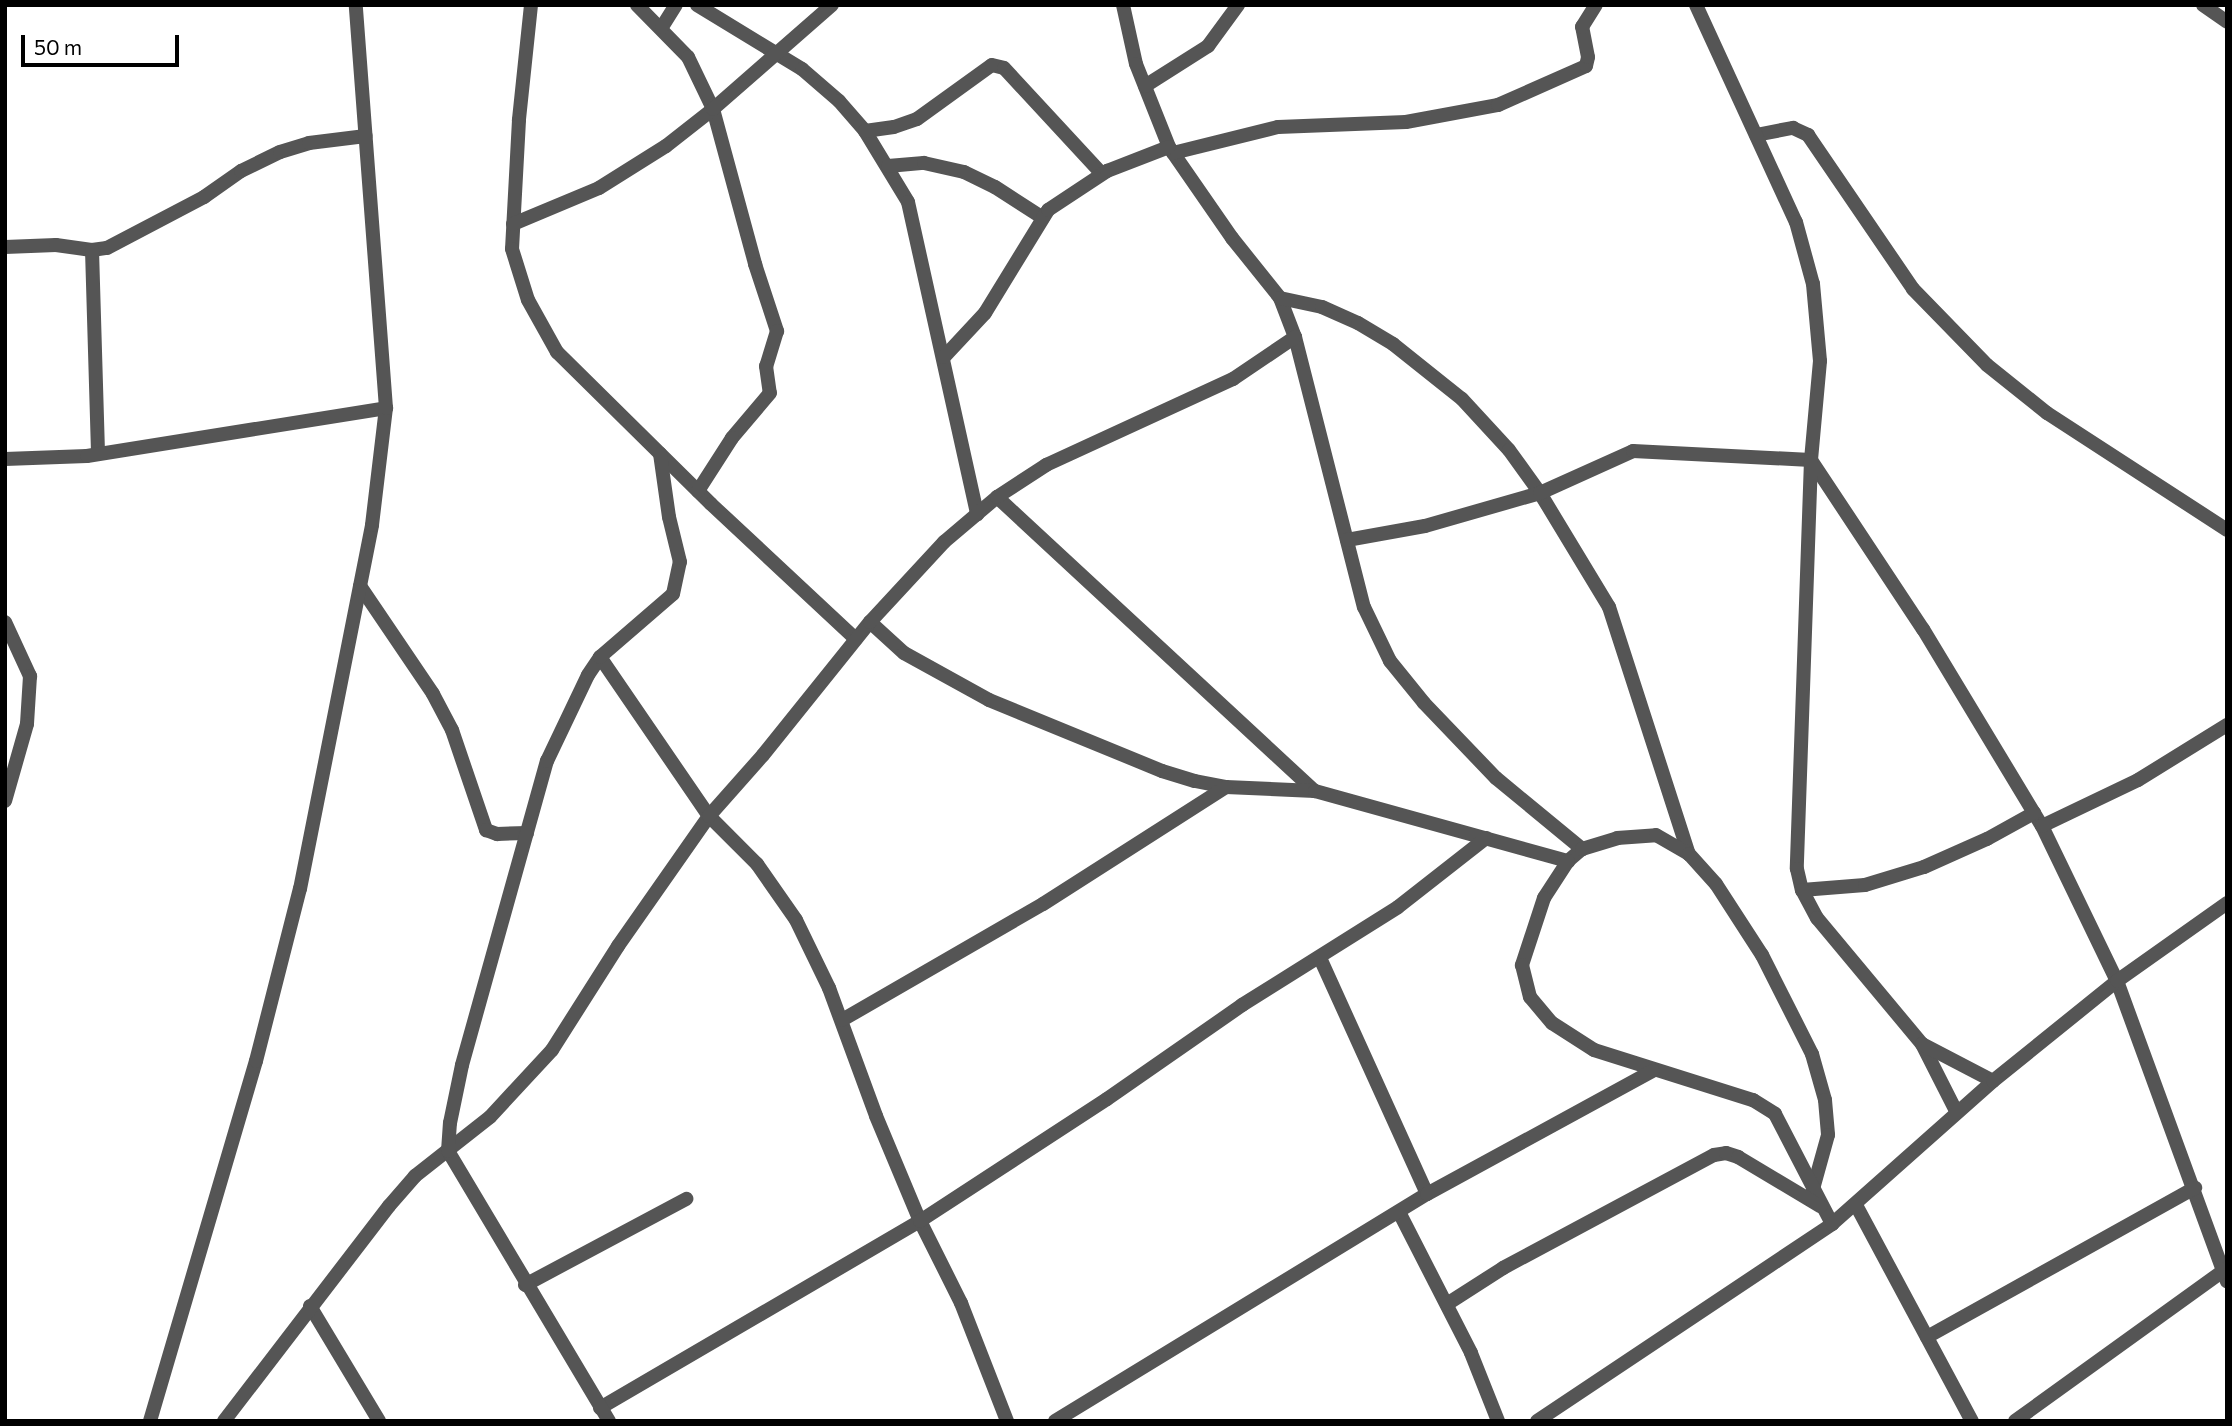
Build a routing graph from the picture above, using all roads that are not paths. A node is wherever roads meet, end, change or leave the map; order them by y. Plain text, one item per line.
1 (356, 5) edge
2 (531, 5) edge
3 (637, 5) edge
4 (676, 5) edge
5 (697, 5) edge
6 (832, 5) edge
7 (1123, 5) edge
8 (1238, 5) edge
9 (1596, 5) edge
10 (1696, 5) edge
11 (2210, 7) edge
12 (2227, 22) edge
13 (662, 27) junction
14 (777, 52) junction
15 (1145, 86) junction
16 (713, 109) junction
17 (865, 131) junction
18 (1756, 135) junction
19 (366, 136) junction
20 (1171, 150) junction
21 (888, 166) junction
22 (1102, 174) junction
23 (1043, 218) junction
24 (513, 224) junction
25 (5, 247) edge
26 (92, 250) junction
27 (1280, 298) junction
28 (1295, 337) junction
29 (944, 357) junction
30 (386, 408) junction
31 (98, 454) junction
32 (660, 454) junction
33 (5, 459) edge
34 (1811, 460) junction
35 (698, 491) junction
36 (1540, 493) junction
37 (997, 497) junction
38 (977, 514) junction
39 (2227, 530) edge
40 (1347, 540) junction
41 (360, 586) junction
42 (5, 622) edge
43 (870, 622) junction
44 (856, 639) junction
45 (600, 657) junction
46 (2227, 726) edge
47 (1226, 787) junction
48 (1315, 790) junction
49 (5, 801) edge
50 (2034, 813) junction
51 (709, 816) junction
52 (2042, 826) junction
53 (527, 833) junction
54 (1486, 838) junction
55 (1582, 849) junction
56 (1689, 854) junction
57 (1568, 861) junction
58 (1802, 890) junction
59 (2227, 902) edge
60 (1320, 958) junction
61 (2117, 981) junction
62 (842, 1020) junction
63 (1922, 1044) junction
64 (1653, 1071) junction
65 (1993, 1082) junction
66 (1957, 1113) junction
67 (448, 1151) junction
68 (2195, 1188) junction
69 (1813, 1189) junction
70 (1427, 1194) junction
71 (686, 1199) dead end
72 (1856, 1205) junction
73 (1820, 1206) junction
74 (1399, 1212) junction
75 (920, 1221) junction
76 (1832, 1224) junction
77 (2226, 1274) edge
78 (526, 1285) junction
79 (1447, 1304) junction
80 (310, 1306) junction
81 (1927, 1337) junction
82 (600, 1408) junction
83 (150, 1421) edge
84 (224, 1421) edge
85 (379, 1421) edge
86 (609, 1421) edge
87 (1007, 1421) edge
88 (1055, 1421) edge
89 (1498, 1421) edge
90 (1537, 1421) edge
91 (1972, 1421) edge
92 (2015, 1421) edge

1 - 19 street
2 - 24 street
3 - 13 street
4 - 13 street
5 - 14 street
6 - 14 street
7 - 15 street
8 - 15 street
9 - 20 street
10 - 18 street
11 - 12 street
13 - 16 street
14 - 16 street
14 - 17 street
15 - 20 street
16 - 24 street
16 - 35 street
17 - 21 street
17 - 22 street
18 - 34 street
18 - 39 street
19 - 26 street
19 - 30 street
20 - 22 street
20 - 27 street
21 - 23 street
21 - 29 street
22 - 23 street
23 - 29 street
24 - 32 street
25 - 26 street
26 - 31 street
27 - 28 street
27 - 36 street
28 - 37 street
28 - 40 street
29 - 38 street
30 - 31 street
30 - 41 street
31 - 33 street
32 - 35 street
32 - 45 street
34 - 36 street
34 - 50 street
34 - 58 street
35 - 44 street
36 - 40 street
36 - 56 street
37 - 38 street
37 - 48 street
38 - 43 street
40 - 55 street
41 - 53 street
41 - 83 street
42 - 49 street
43 - 44 street
43 - 47 street
44 - 51 street
45 - 51 street
45 - 53 street
46 - 52 street
47 - 48 street
47 - 62 street
48 - 54 street
50 - 52 street
50 - 58 street
51 - 62 street
51 - 67 street
52 - 61 street
53 - 67 street
54 - 57 street
54 - 60 street
55 - 56 street
55 - 57 street
56 - 69 street
57 - 64 street
58 - 63 street
59 - 61 street
60 - 70 street
60 - 75 street
61 - 65 street
61 - 68 street
62 - 75 street
63 - 65 street
63 - 66 street
64 - 69 street
64 - 70 street
65 - 66 street
66 - 72 street
67 - 78 street
67 - 80 street
68 - 77 street
68 - 81 street
69 - 73 street
70 - 74 street
71 - 78 street
72 - 76 street
72 - 81 street
73 - 76 street
73 - 79 street
74 - 79 street
74 - 88 street
75 - 82 street
75 - 87 street
76 - 90 street
77 - 92 street
78 - 82 street
79 - 89 street
80 - 84 street
80 - 85 street
81 - 91 street
82 - 86 street

